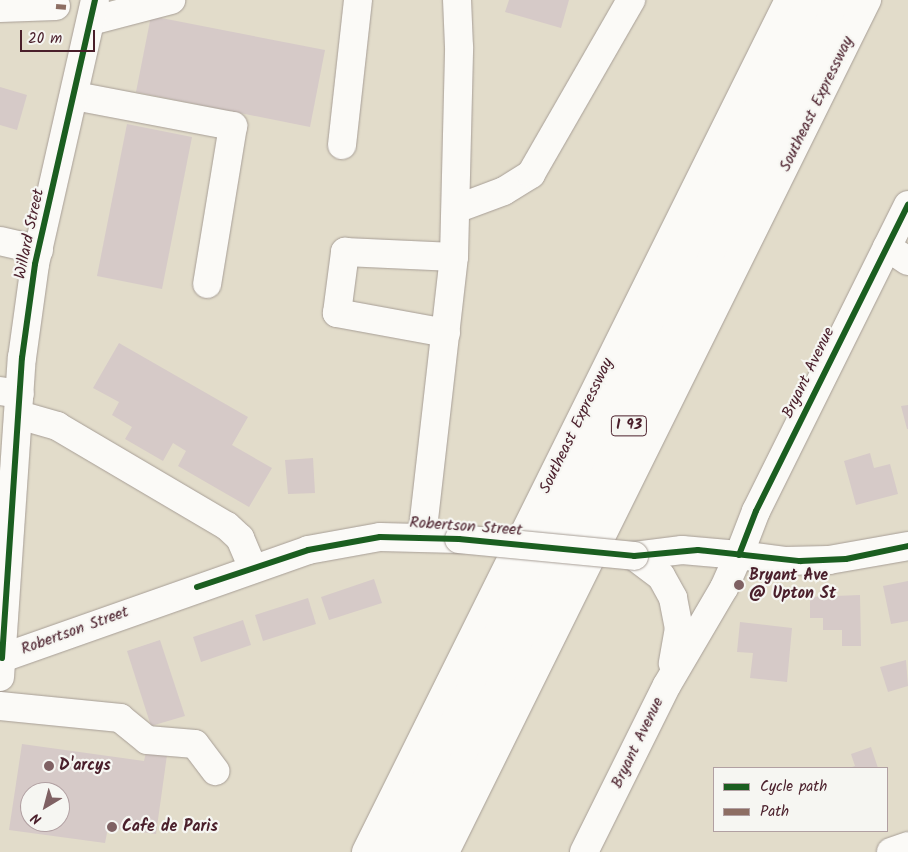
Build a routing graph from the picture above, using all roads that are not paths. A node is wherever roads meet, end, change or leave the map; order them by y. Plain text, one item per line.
1 (170, 0) edge
2 (358, 0) edge
3 (457, 0) edge
4 (631, 0) edge
5 (789, 0) edge
6 (811, 0) edge
7 (840, 0) edge
8 (867, 0) edge
9 (56, 6) dead end
10 (0, 8) edge
11 (93, 10) edge
12 (75, 96) junction
13 (342, 145) dead end
14 (908, 205) edge
15 (456, 208) junction
16 (0, 241) edge
17 (39, 250) junction
18 (897, 254) edge
19 (454, 258) junction
20 (207, 284) dead end
21 (446, 333) junction
22 (13, 400) edge
23 (8, 457) edge
24 (422, 537) junction
25 (908, 546) edge
26 (739, 555) junction
27 (634, 556) junction
28 (253, 568) junction
29 (1, 665) edge
30 (667, 685) junction
31 (0, 706) edge
32 (215, 771) dead end
33 (908, 846) edge
34 (366, 852) edge
35 (390, 852) edge
36 (418, 852) edge
37 (445, 852) edge
38 (584, 852) edge
39 (891, 852) edge

1 - 11 main road
2 - 13 main road
3 - 15 main road
4 - 15 main road
5 - 34 main road, Southeast Expressway / I 93
6 - 35 main road, I 93
7 - 36 main road, I 93
8 - 37 main road, Southeast Expressway / I 93
9 - 10 main road
11 - 12 main road, Willard Street
12 - 17 main road, Willard Street
12 - 20 main road
14 - 18 main road, Bryant Avenue
15 - 19 main road
16 - 17 main road
17 - 22 main road, Willard Street
18 - 26 main road, Bryant Avenue
19 - 21 main road
19 - 21 main road
21 - 24 main road
22 - 23 main road, Willard Street
22 - 28 main road
23 - 29 main road, Willard Street
24 - 27 main road, Robertson Street, bridge
24 - 28 main road, Robertson Street
25 - 26 main road, Robertson Street
26 - 27 main road, Robertson Street
26 - 30 main road, Bryant Avenue
27 - 30 main road
28 - 29 main road, Robertson Street
30 - 38 main road, Bryant Avenue
31 - 32 main road
33 - 39 main road

